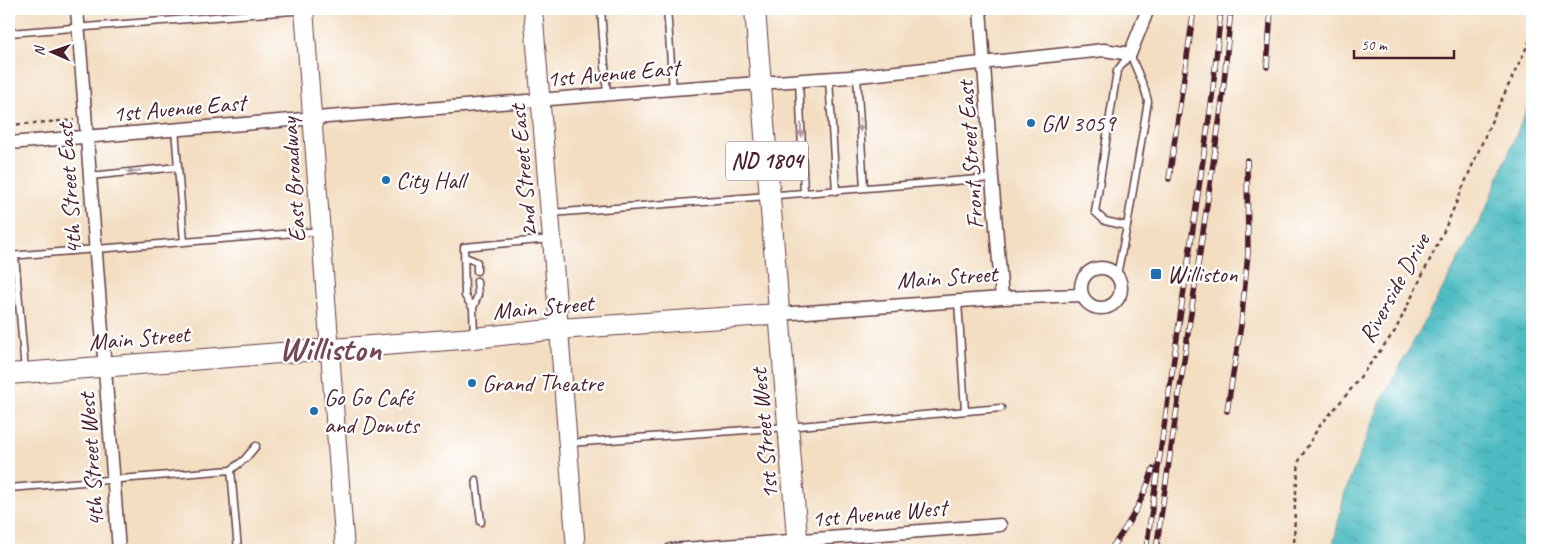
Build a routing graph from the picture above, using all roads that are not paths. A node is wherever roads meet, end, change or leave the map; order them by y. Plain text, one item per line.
1 (77, 9) edge
2 (309, 9) edge
3 (533, 9) edge
4 (602, 9) edge
5 (667, 9) edge
6 (755, 9) edge
7 (980, 9) edge
8 (1148, 9) edge
9 (79, 27) junction
10 (9, 33) edge
11 (1130, 54) junction
12 (984, 64) junction
13 (857, 76) junction
14 (829, 79) junction
15 (799, 81) junction
16 (761, 84) junction
17 (673, 89) junction
18 (607, 95) junction
19 (541, 101) junction
20 (312, 118) junction
21 (175, 130) junction
22 (87, 137) junction
23 (9, 143) edge
24 (178, 167) junction
25 (90, 176) junction
26 (992, 178) junction
27 (864, 188) junction
28 (836, 191) junction
29 (804, 193) junction
30 (770, 196) junction
31 (550, 213) junction
32 (1127, 226) junction
33 (321, 231) junction
34 (552, 239) junction
35 (184, 242) junction
36 (95, 250) junction
37 (12, 256) edge
38 (465, 257) junction
39 (477, 272) dead end
40 (1118, 275) junction
41 (477, 281) dead end
42 (1081, 295) junction
43 (1002, 298) junction
44 (958, 301) junction
45 (473, 308) junction
46 (779, 314) junction
47 (559, 329) junction
48 (474, 338) junction
49 (330, 348) junction
50 (105, 366) junction
51 (17, 373) edge
52 (1001, 408) dead end
53 (965, 411) junction
54 (788, 427) junction
55 (567, 443) junction
56 (256, 446) dead end
57 (231, 470) junction
58 (114, 480) junction
59 (476, 480) dead end
60 (9, 488) edge
61 (480, 522) dead end
62 (1000, 525) dead end
63 (798, 546) edge
64 (119, 550) edge
65 (238, 550) edge
66 (345, 550) edge
67 (576, 550) edge
68 (671, 550) edge

1 - 9 street, 4th Street East
2 - 9 lane
2 - 20 street, East Broadway
3 - 19 street, 2nd Street East
4 - 18 lane
5 - 17 lane
6 - 16 main road, ND 1804
7 - 12 street, Front Street East
8 - 11 street
9 - 10 lane
9 - 22 street, 4th Street East
11 - 12 street, 1st Avenue East
11 - 32 lane
11 - 32 lane
12 - 13 street, 1st Avenue East
12 - 26 street, Front Street East
13 - 14 street, 1st Avenue East
13 -> 27 lane
14 - 15 street, 1st Avenue East
14 - 28 lane
15 - 16 street, 1st Avenue East
15 -> 29 lane
16 - 17 street, 1st Avenue East
16 - 30 main road, ND 1804
17 - 18 street, 1st Avenue East
18 - 19 street, 1st Avenue East
19 - 20 street, 1st Avenue East
19 - 31 street, 2nd Street East
20 - 21 street, 1st Avenue East
20 - 33 street, East Broadway
21 - 22 street, 1st Avenue East
21 - 24 lane
22 - 23 street, 1st Avenue East
22 - 25 street, 4th Street East
24 -> 25 lane
24 - 35 lane
25 - 36 street, 4th Street East
26 - 27 lane
26 - 43 street, Front Street East
27 - 28 lane
28 - 29 lane
29 - 30 lane
30 - 31 lane
30 - 46 main road, ND 1804
31 - 34 street, 2nd Street East
32 - 40 lane
33 - 35 lane
33 - 49 street, East Broadway
34 - 38 lane
34 - 47 street, 2nd Street East
35 - 36 lane
36 - 37 lane
36 - 50 street, 4th Street East
37 - 51 lane
38 - 39 lane
38 - 45 lane
40 - 42 street
40 - 42 street
41 - 45 lane
42 - 43 street, Main Street
43 - 44 street, Main Street
44 - 46 street, Main Street
44 - 53 lane
45 - 48 lane
46 - 47 main road, Main Street
46 - 54 main road, 1st Street West
47 - 48 main road, Main Street
47 - 55 street, 2nd Street East
48 - 49 main road, Main Street
49 - 50 main road, Main Street
49 - 66 street, East Broadway
50 - 51 main road, Main Street
50 - 58 street, 4th Street West
52 - 53 lane
53 - 54 lane
54 - 55 lane
54 - 63 main road, 1st Street West
55 - 67 street, 2nd Street East
56 - 57 lane
57 - 58 lane
57 - 65 lane
58 - 60 lane
58 - 64 street, 4th Street West
59 - 61 lane
62 - 63 street, 1st Avenue West
63 - 68 street, 1st Avenue West

